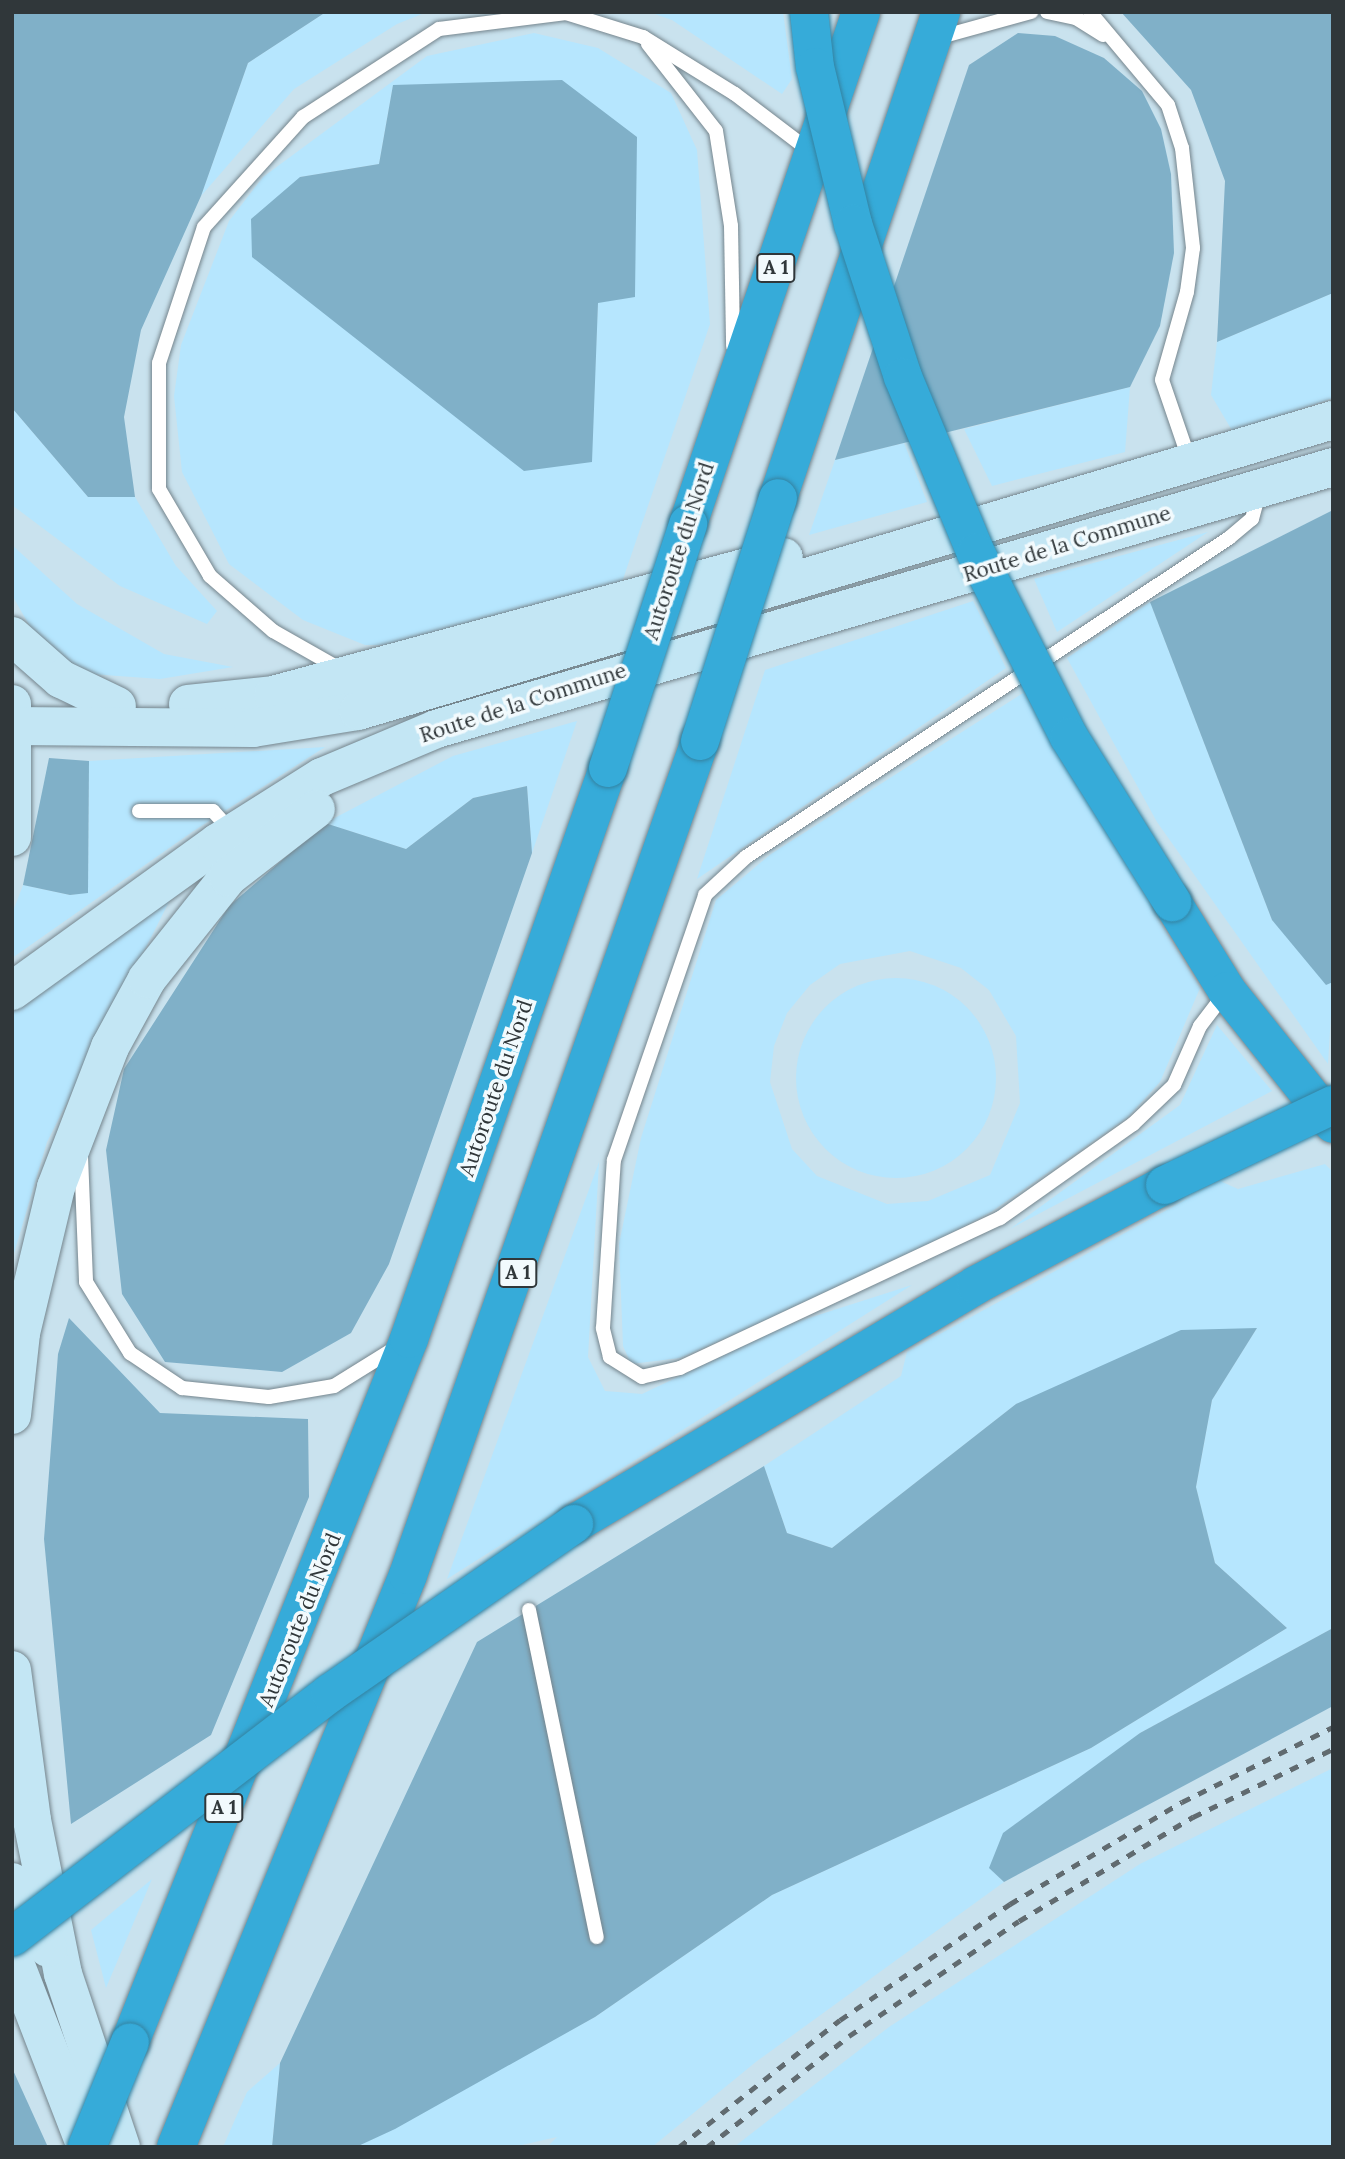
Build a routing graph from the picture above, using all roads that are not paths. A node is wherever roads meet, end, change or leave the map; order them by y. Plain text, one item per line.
1 (809, 12) edge
2 (861, 12) edge
3 (1031, 12) edge
4 (1047, 12) edge
5 (1090, 12) edge
6 (937, 26) edge
7 (643, 37) junction
8 (1110, 40) junction
9 (815, 155) junction
10 (728, 405) junction
11 (1333, 420) edge
12 (1175, 463) junction
13 (1333, 467) edge
14 (1261, 485) junction
15 (12, 636) edge
16 (352, 674) junction
17 (117, 706) junction
18 (14, 719) edge
19 (74, 727) junction
20 (436, 729) junction
21 (139, 811) dead end
22 (232, 833) junction
23 (12, 837) edge
24 (12, 991) edge
25 (1227, 991) junction
26 (1333, 1105) edge
27 (80, 1124) junction
28 (1333, 1124) edge
29 (409, 1339) junction
30 (12, 1415) edge
31 (530, 1610) dead end
32 (12, 1670) edge
33 (12, 1882) edge
34 (12, 1937) edge
35 (597, 1937) dead end
36 (12, 1955) edge
37 (63, 1974) junction
38 (87, 2147) edge
39 (121, 2147) edge
40 (176, 2147) edge

1 - 25 highway, bridge
2 - 9 highway, Autoroute du Nord / A 1
3 - 6 lane
4 - 8 lane
5 - 8 lane
6 - 40 highway, A 1, bridge
7 - 9 lane
7 - 10 lane
7 - 16 lane
8 - 12 lane
9 - 10 highway, Autoroute du Nord / A 1
10 - 29 highway, Autoroute du Nord / A 1, bridge
11 - 12 main road
12 - 16 main road
12 - 19 main road
13 - 14 main road, Route de la Commune
14 - 20 main road, Route de la Commune
14 - 25 lane
15 - 17 main road
16 - 17 main road
17 - 19 main road
18 - 19 main road
18 - 23 main road
20 - 22 main road, Route de la Commune
20 - 27 main road
21 - 22 lane
22 - 24 main road, Route de la Commune
25 - 28 highway
26 - 34 highway, bridge
27 - 29 lane
27 - 30 main road
29 - 38 highway, Autoroute du Nord / A 1, bridge
31 - 35 lane
32 - 37 main road
33 - 37 main road
36 - 38 main road
37 - 39 main road

